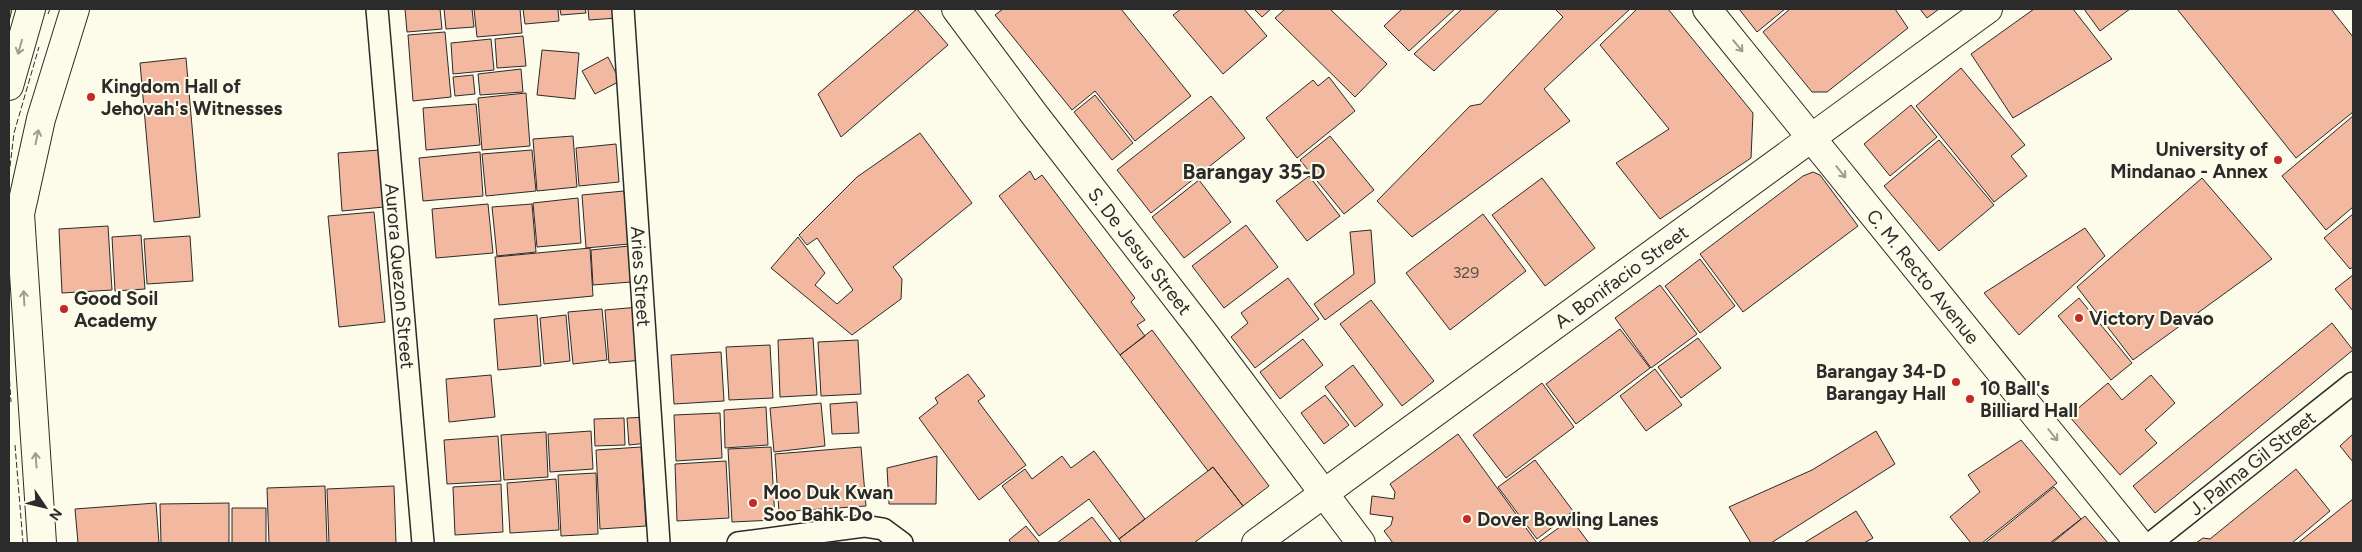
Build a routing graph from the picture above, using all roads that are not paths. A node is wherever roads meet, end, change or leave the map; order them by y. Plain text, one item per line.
1 (31, 9) edge
2 (75, 9) edge
3 (377, 9) edge
4 (623, 9) edge
5 (956, 9) edge
6 (1707, 9) edge
7 (1988, 9) edge
8 (9, 86) edge
9 (1813, 137) junction
10 (2353, 383) edge
11 (1322, 493) junction
12 (42, 543) edge
13 (423, 543) edge
14 (659, 543) edge
15 (738, 543) edge
16 (902, 543) edge
17 (1256, 543) edge
18 (1361, 543) edge
19 (2140, 543) edge
20 (2151, 543) edge

1 -> 8 street
12 -> 2 street
3 - 13 street, Aurora Quezon Street
4 - 14 street, Aries Street
5 - 11 street, S. De Jesus Street
6 -> 9 street, C. M. Recto Avenue
7 - 9 street, A. Bonifacio Street
9 - 11 street, A. Bonifacio Street
9 -> 19 street, C. M. Recto Avenue
10 - 20 street, J. Palma Gil Street
11 - 17 street, A. Bonifacio Street
11 - 18 street, S. De Jesus Street
15 - 16 street

